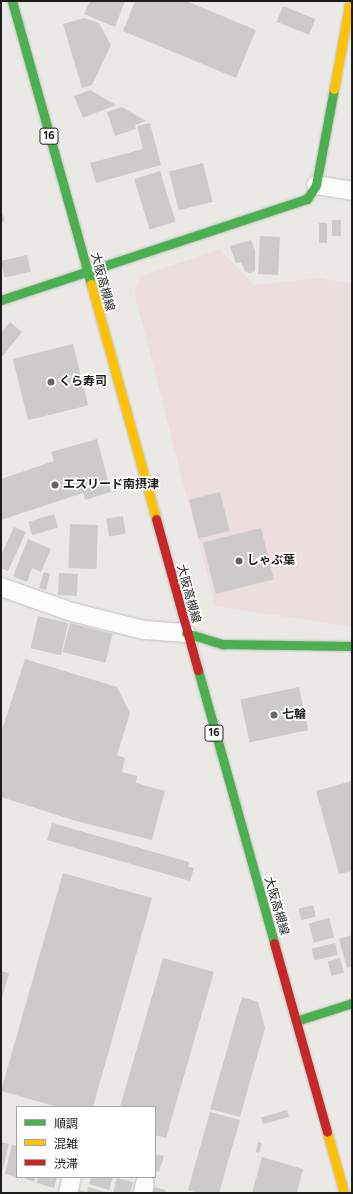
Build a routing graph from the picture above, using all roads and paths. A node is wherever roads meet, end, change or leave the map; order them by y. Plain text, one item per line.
1 (12, 1) edge
2 (350, 1) edge
3 (316, 185) junction
4 (352, 191) edge
5 (86, 272) junction
6 (1, 300) edge
7 (1, 587) edge
8 (186, 633) junction
9 (352, 646) edge
10 (352, 1003) edge
11 (296, 1021) junction
12 (72, 1178) edge
13 (68, 1193) edge
14 (344, 1193) edge

1 - 5 main road, 大阪高槻線 / 16
2 - 3 main road
3 - 4 street
3 - 5 main road
5 - 6 main road
5 - 8 main road, 大阪高槻線 / 16
7 - 8 street
8 - 9 main road
8 - 11 main road, 大阪高槻線 / 16
10 - 11 main road
11 - 14 main road, 大阪高槻線 / 16
12 - 13 street

